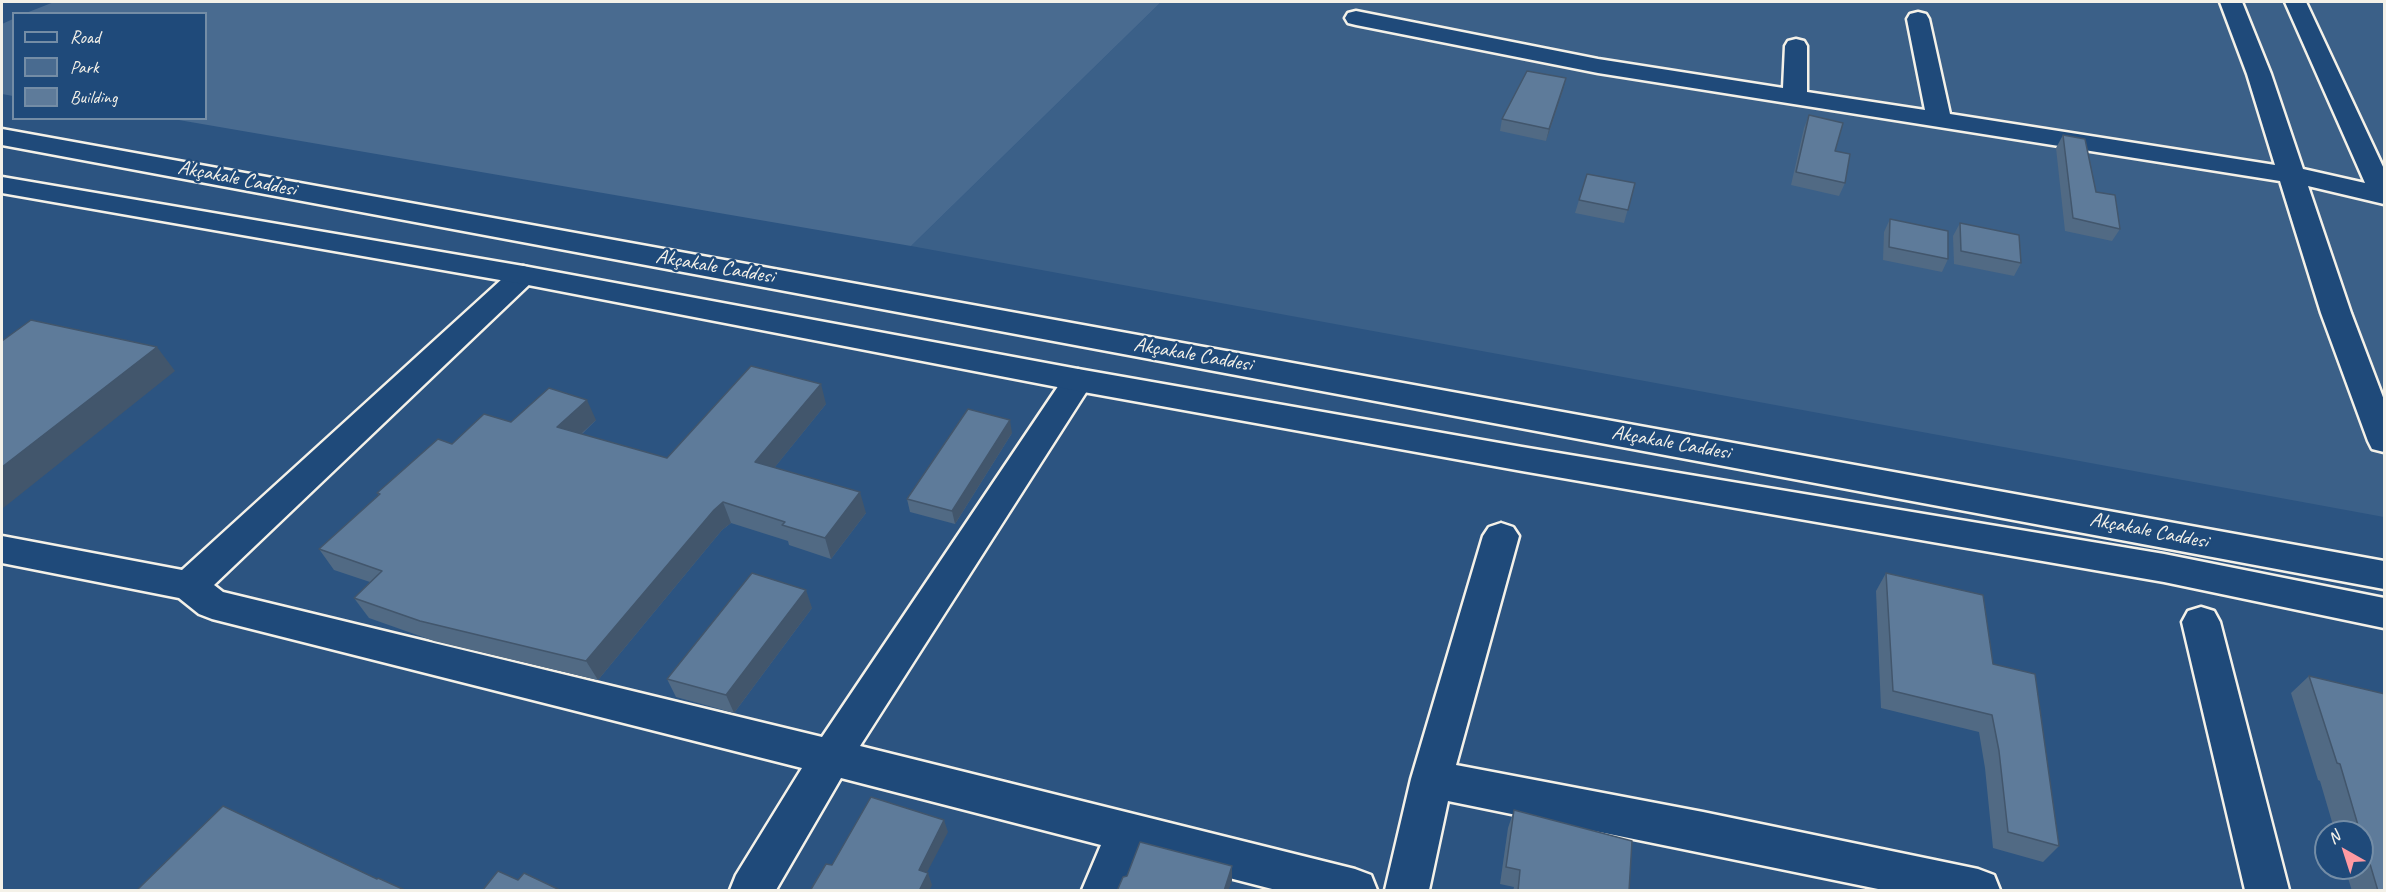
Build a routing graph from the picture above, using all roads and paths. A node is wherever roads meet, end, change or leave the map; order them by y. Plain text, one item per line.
1 (2230, 2) edge
2 (2296, 2) edge
3 (1356, 18) dead end
4 (1918, 19) dead end
5 (1796, 46) dead end
6 (1795, 96) junction
7 (1938, 110) junction
8 (2, 137) edge
9 (2289, 166) junction
10 (2, 185) edge
11 (2384, 195) edge
12 (523, 275) junction
13 (1078, 380) junction
14 (2384, 438) edge
15 (1501, 536) dead end
16 (2, 550) edge
17 (2385, 575) edge
18 (189, 586) junction
19 (2385, 613) edge
20 (2201, 622) dead end
21 (831, 757) junction
22 (1432, 779) junction
23 (1128, 833) junction
24 (752, 891) edge
25 (1104, 891) edge
26 (1355, 891) edge
27 (1407, 891) edge
28 (1978, 891) edge
29 (2267, 891) edge

1 - 9 street
2 - 11 street
3 - 6 street
4 - 7 street
5 - 6 street
6 - 7 street
7 - 9 street
8 - 17 street, Akçakale Caddesi
9 - 11 street
9 - 14 street
10 - 12 street, Akçakale Caddesi
12 - 13 street, Akçakale Caddesi
12 - 18 street
13 - 19 street, Akçakale Caddesi
13 - 21 street
15 - 22 street
16 - 18 street
18 - 21 street
20 - 29 street
21 - 23 street
21 - 24 street
22 - 27 street
22 - 28 street
23 - 25 street
23 - 26 street

